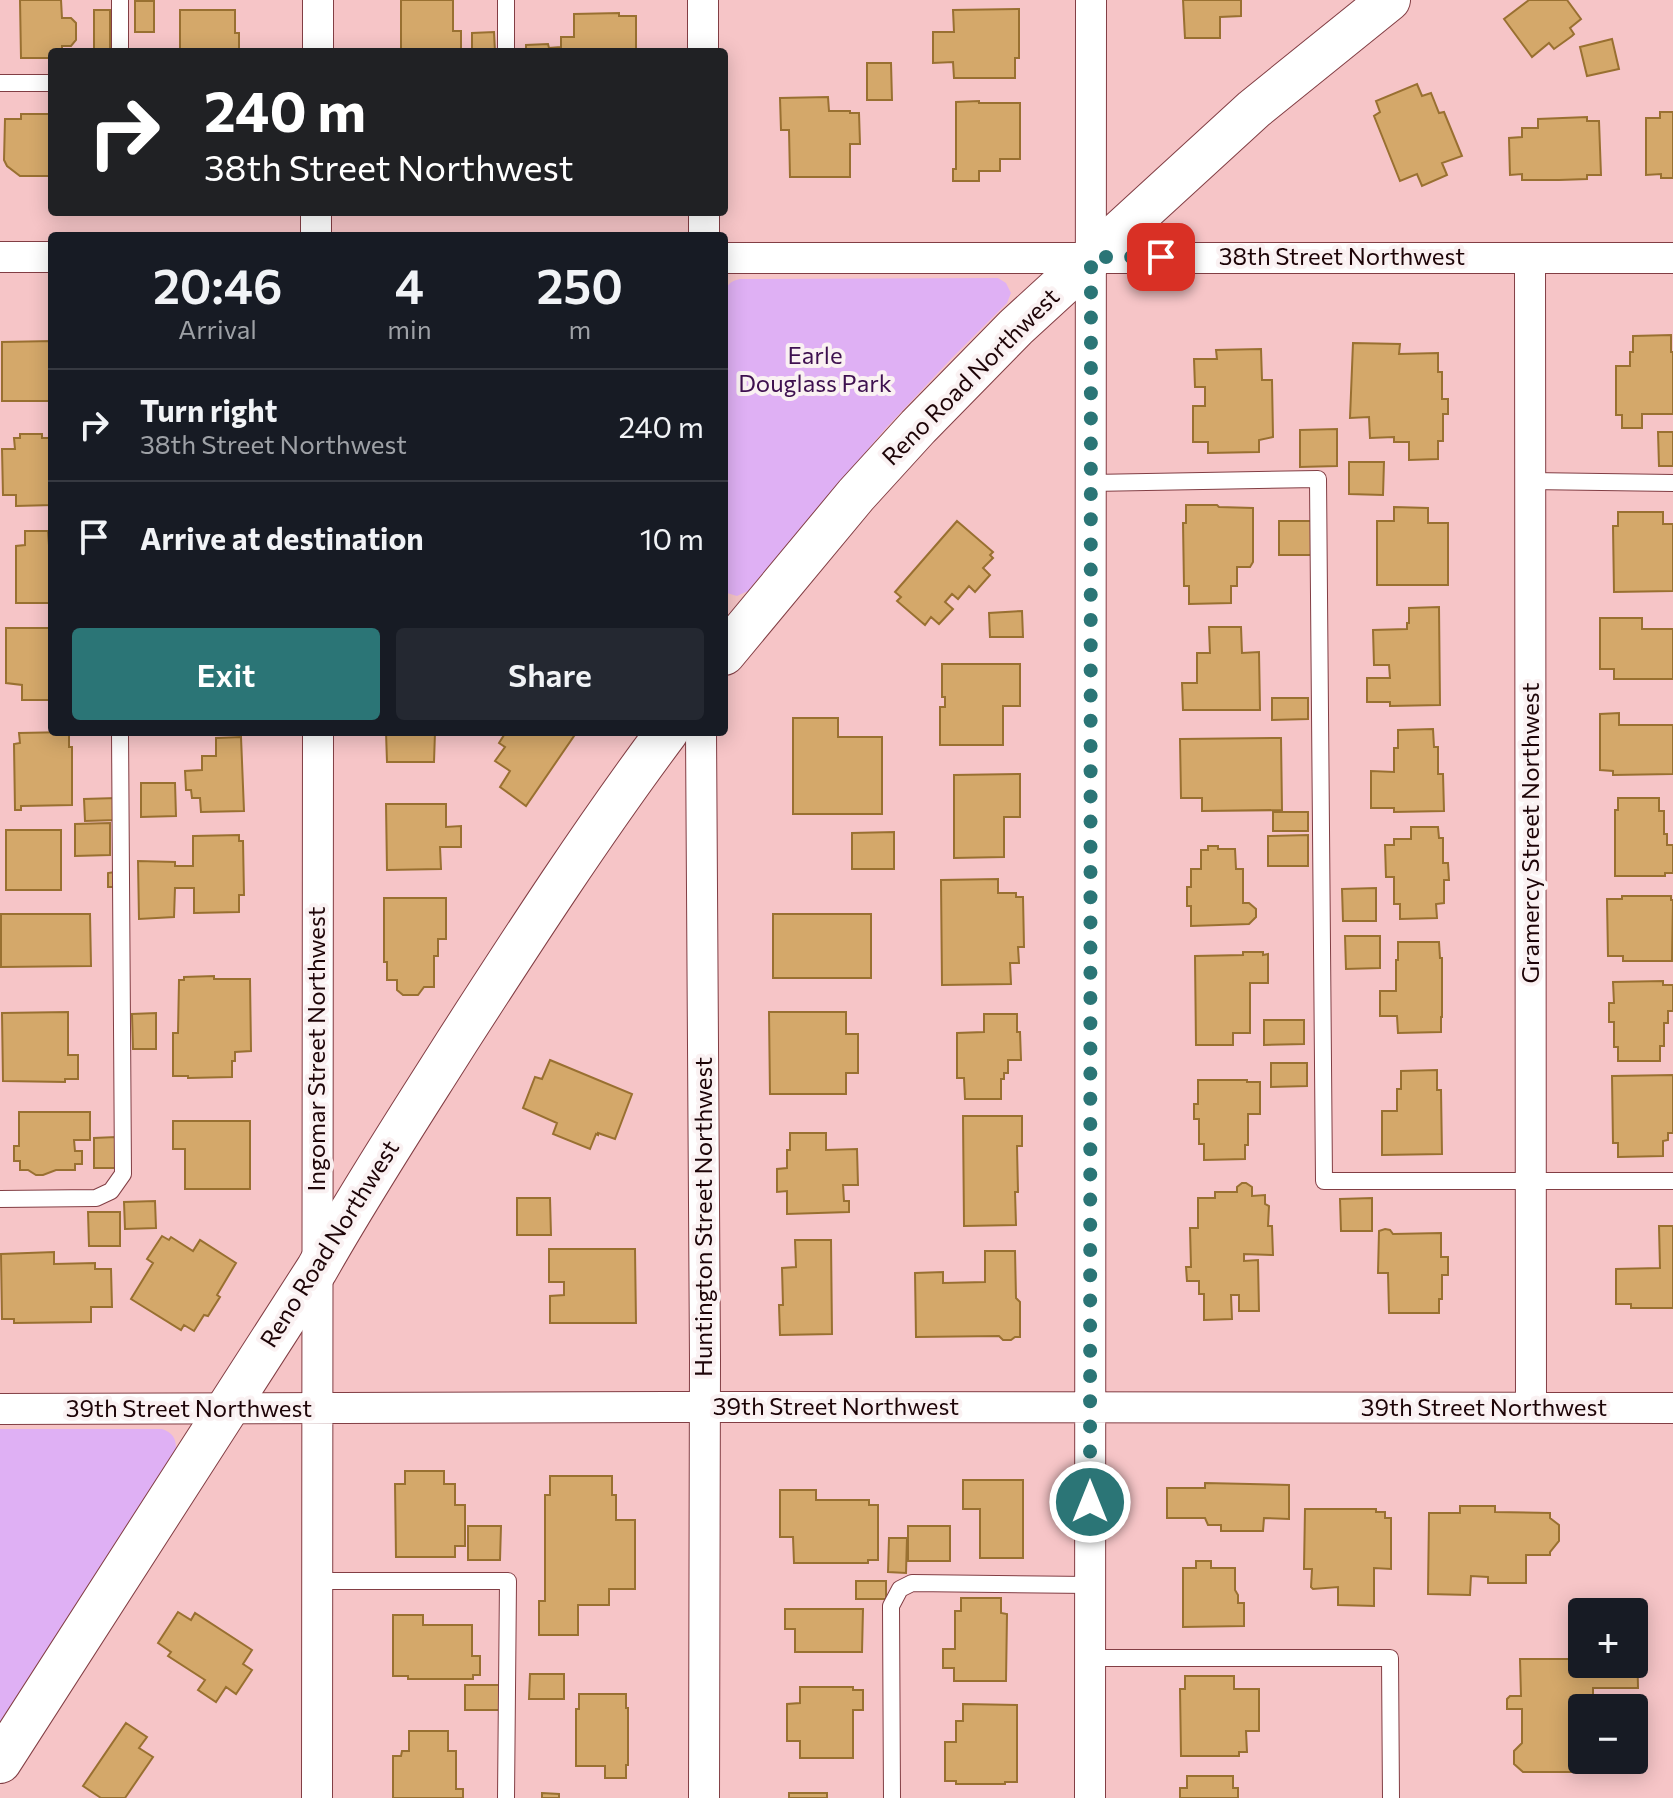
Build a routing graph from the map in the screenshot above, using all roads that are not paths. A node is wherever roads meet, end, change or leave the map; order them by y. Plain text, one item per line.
1 (120, 0) edge
2 (318, 0) edge
3 (506, 0) edge
4 (703, 0) edge
5 (1091, 0) edge
6 (1365, 14) edge
7 (120, 48) edge
8 (318, 48) edge
9 (506, 48) edge
10 (703, 48) edge
11 (0, 83) edge
12 (48, 83) edge
13 (0, 257) edge
14 (48, 257) edge
15 (1091, 257) junction
16 (728, 258) edge
17 (1530, 258) junction
18 (1673, 258) edge
19 (1530, 481) junction
20 (1091, 483) junction
21 (1673, 483) edge
22 (728, 649) edge
23 (120, 736) edge
24 (318, 736) edge
25 (664, 736) edge
26 (701, 736) edge
27 (1531, 1181) junction
28 (1673, 1181) edge
29 (0, 1199) edge
30 (317, 1269) junction
31 (705, 1407) junction
32 (1090, 1407) junction
33 (1531, 1408) junction
34 (1673, 1408) edge
35 (0, 1409) edge
36 (225, 1409) junction
37 (317, 1409) junction
38 (317, 1581) junction
39 (1090, 1585) junction
40 (1090, 1658) junction
41 (0, 1762) edge
42 (317, 1798) edge
43 (506, 1798) edge
44 (704, 1798) edge
45 (892, 1798) edge
46 (1090, 1798) edge
47 (1391, 1798) edge

1 - 7 lane
2 - 8 street
3 - 9 lane
4 - 10 street
5 - 15 street
6 - 15 main road, Reno Road Northwest
11 - 12 lane
13 - 14 street
15 - 16 street, 38th Street Northwest
15 - 17 street, 38th Street Northwest
15 - 20 street
15 - 22 main road, Reno Road Northwest
17 - 18 street, 38th Street Northwest
17 - 19 street, Gramercy Street Northwest
19 - 21 lane
19 - 27 street, Gramercy Street Northwest
20 - 27 lane
20 - 32 street
23 - 29 lane
24 - 30 street, Ingomar Street Northwest
25 - 30 main road, Reno Road Northwest
26 - 31 street, Huntington Street Northwest
27 - 28 lane
27 - 33 street, Gramercy Street Northwest
30 - 36 main road, Reno Road Northwest
30 - 37 street, Ingomar Street Northwest
31 - 32 street, 39th Street Northwest
31 - 37 street, 39th Street Northwest
31 - 44 street, Huntington Street Northwest
32 - 33 street, 39th Street Northwest
32 - 39 street
33 - 34 street, 39th Street Northwest
35 - 36 street, 39th Street Northwest
36 - 37 street, 39th Street Northwest
36 - 41 main road, Reno Road Northwest
37 - 38 street, Ingomar Street Northwest
38 - 42 street, Ingomar Street Northwest
38 - 43 lane
39 - 40 street
39 - 45 lane
40 - 46 street
40 - 47 lane

